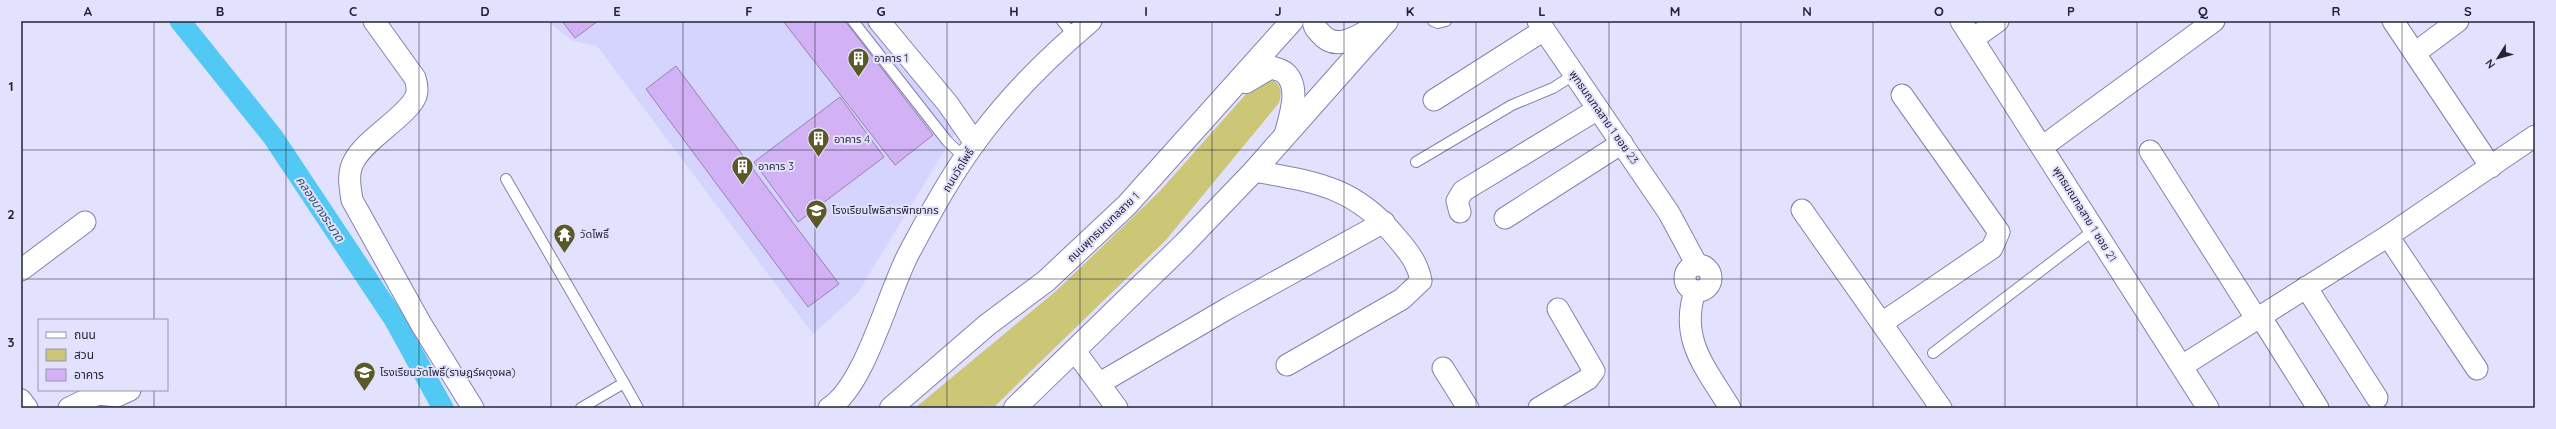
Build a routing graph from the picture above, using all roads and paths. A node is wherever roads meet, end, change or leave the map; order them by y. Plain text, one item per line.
1 (374, 21) edge
2 (853, 21) edge
3 (879, 21) edge
4 (1091, 21) edge
5 (1292, 21) edge
6 (1314, 21) edge
7 (1384, 21) edge
8 (1387, 21) edge
9 (1433, 21) edge
10 (1446, 21) edge
11 (1961, 21) edge
12 (1998, 21) edge
13 (2214, 21) edge
14 (2393, 21) edge
15 (2458, 21) edge
16 (1541, 25) edge
17 (1068, 28) edge
18 (1972, 39) junction
19 (2415, 53) junction
20 (1575, 74) junction
21 (1228, 94) junction
22 (1902, 95) dead end
23 (1434, 100) dead end
24 (1598, 108) junction
25 (1286, 134) junction
26 (2535, 136) edge
27 (1622, 143) junction
28 (2042, 147) junction
29 (970, 151) junction
30 (2150, 151) dead end
31 (1416, 162) dead end
32 (2491, 167) junction
33 (1254, 171) junction
34 (506, 180) dead end
35 (1802, 210) dead end
36 (1460, 212) dead end
37 (1505, 218) dead end
38 (85, 222) dead end
39 (1384, 222) junction
40 (2094, 230) junction
41 (2388, 236) junction
42 (21, 270) edge
43 (2306, 287) junction
44 (1558, 309) dead end
45 (2258, 317) junction
46 (1882, 323) junction
47 (1076, 351) junction
48 (1933, 353) dead end
49 (1287, 365) dead end
50 (2182, 366) junction
51 (1443, 368) dead end
52 (2477, 369) dead end
53 (624, 383) junction
54 (1100, 383) junction
55 (128, 391) edge
56 (2377, 398) dead end
57 (21, 400) edge
58 (839, 406) edge
59 (1541, 407) edge
60 (27, 408) edge
61 (69, 408) edge
62 (473, 408) edge
63 (581, 408) edge
64 (638, 408) edge
65 (891, 408) edge
66 (1015, 408) edge
67 (1117, 408) edge
68 (1468, 408) edge
69 (1730, 408) edge
70 (1940, 408) edge
71 (2208, 408) edge
72 (2318, 408) edge

1 - 62 street
2 - 29 lane
3 - 29 street
4 - 17 street, ถนนวัดโพธิ์
5 - 21 main road, ถนนพุทธมณฑลสาย 1
6 - 7 main road
8 - 25 main road
9 - 10 lane
11 - 18 street, พุทธมณฑลสาย 1 ซอย 21
12 - 18 street
13 - 28 street
14 - 19 street
15 - 19 street
16 - 20 street, พุทธมณฑลสาย 1 ซอย 23
16 - 23 street
17 - 29 street, ถนนวัดโพธิ์
18 - 28 street, พุทธมณฑลสาย 1 ซอย 21
19 - 32 street
20 - 24 street, พุทธมณฑลสาย 1 ซอย 23
20 - 31 lane
21 - 25 main road
21 - 65 main road, ถนนพุทธมณฑลสาย 1
22 - 46 street
24 - 27 street, พุทธมณฑลสาย 1 ซอย 23
24 - 36 street
25 - 33 main road
26 - 32 street
27 - 37 street
27 - 69 street, พุทธมณฑลสาย 1 ซอย 23
28 - 40 street, พุทธมณฑลสาย 1 ซอย 21
29 - 58 street, ถนนวัดโพธิ์
30 - 45 street
32 - 41 street
33 - 39 street
33 - 47 main road
34 - 53 lane
35 - 46 street
38 - 42 street
39 - 49 street
39 - 54 street
40 - 48 lane
40 - 50 street, พุทธมณฑลสาย 1 ซอย 21
41 - 43 street
41 - 52 street
43 - 45 street
43 - 56 street
44 - 59 street
45 - 50 street
45 - 72 street
46 - 70 street
47 - 54 street
47 - 66 main road
50 - 71 street, พุทธมณฑลสาย 1 ซอย 21
51 - 68 street
53 - 63 lane
53 - 64 lane
54 - 67 street
55 - 61 street
57 - 60 street

